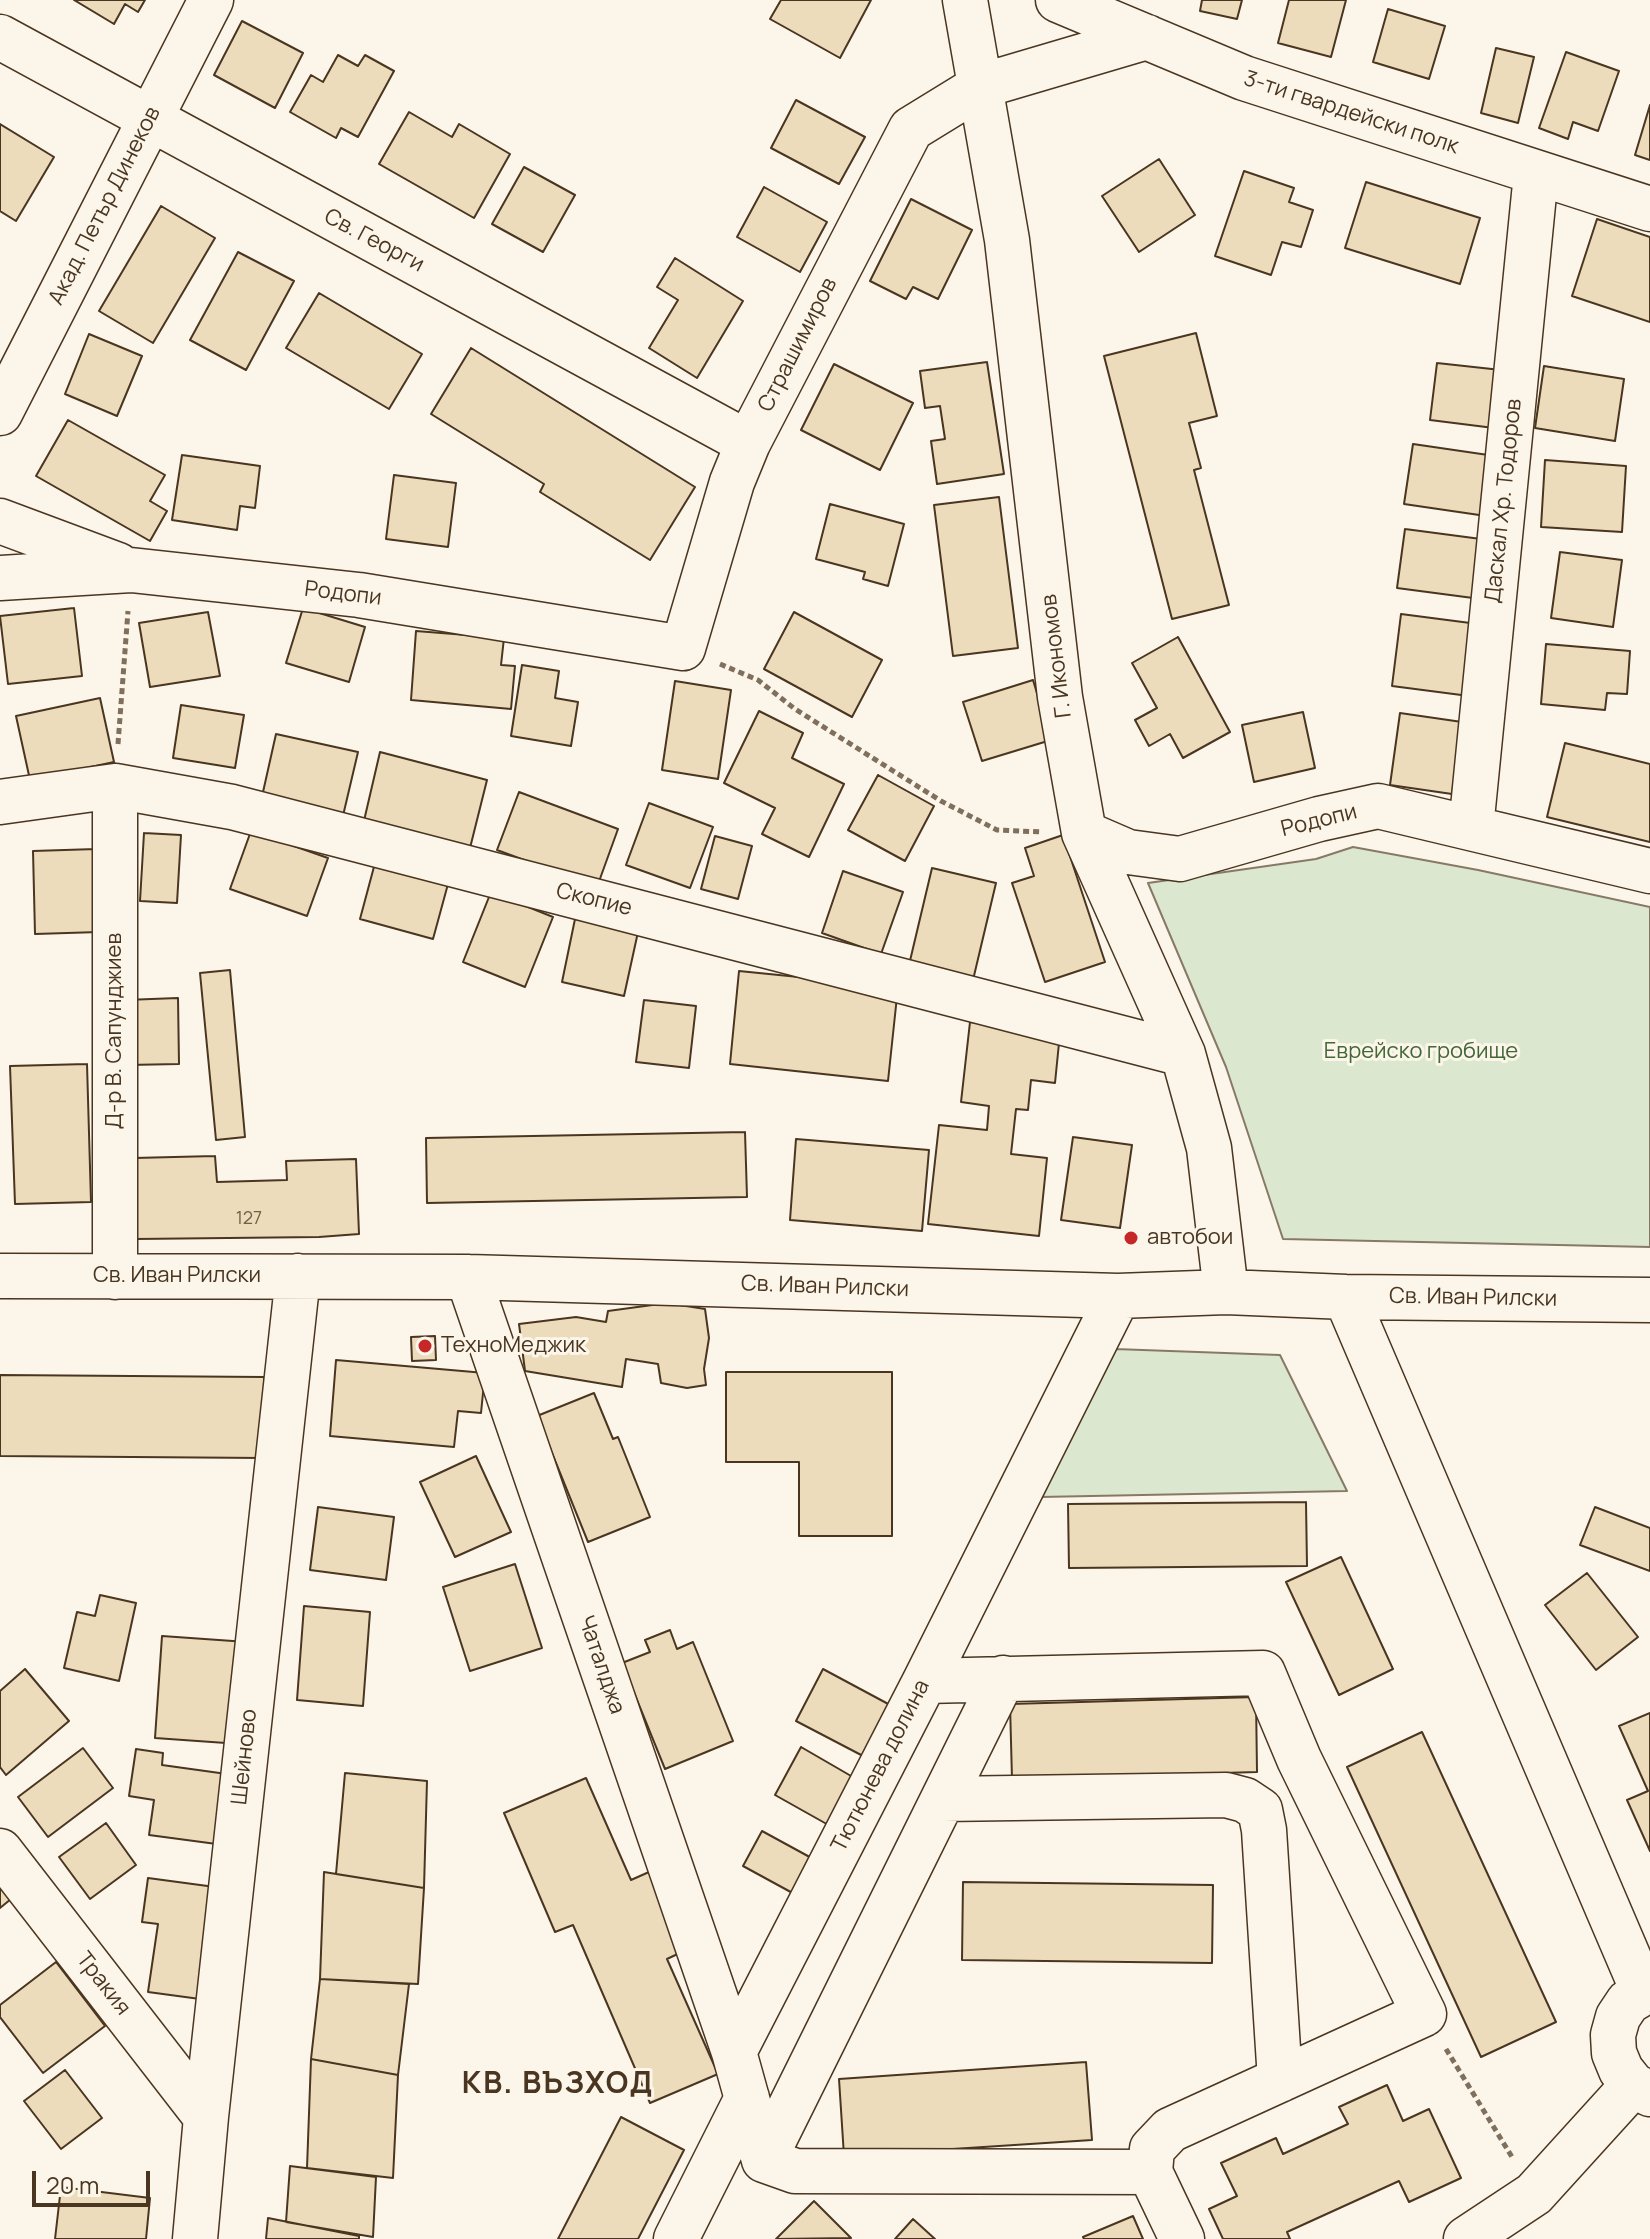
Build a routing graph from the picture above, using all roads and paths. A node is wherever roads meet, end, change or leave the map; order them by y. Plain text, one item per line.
1 (211, 0) edge
2 (965, 0) edge
3 (1058, 0) edge
4 (0, 37) edge
5 (1147, 37) junction
6 (981, 86) junction
7 (149, 120) junction
8 (1536, 174) junction
9 (1650, 209) edge
10 (0, 413) edge
11 (748, 443) junction
12 (0, 521) edge
13 (131, 570) junction
14 (0, 578) edge
15 (683, 648) junction
16 (115, 786) junction
17 (0, 802) edge
18 (1471, 828) junction
19 (1084, 833) junction
20 (1650, 871) edge
21 (1183, 1054) junction
22 (0, 1276) edge
23 (298, 1276) junction
24 (115, 1277) junction
25 (468, 1277) junction
26 (1226, 1292) junction
27 (1118, 1296) junction
28 (1346, 1297) junction
29 (1650, 1300) edge
30 (1003, 1678) junction
31 (925, 1681) junction
32 (943, 1799) junction
33 (0, 1851) edge
34 (1647, 1990) edge
35 (1424, 2014) junction
36 (734, 2052) junction
37 (1280, 2080) junction
38 (1641, 2090) edge
39 (747, 2098) junction
40 (206, 2117) junction
41 (764, 2160) junction
42 (1150, 2172) junction
43 (1534, 2194) junction
44 (195, 2239) edge
45 (676, 2239) edge
46 (1182, 2239) edge
47 (1466, 2239) edge

1 - 7 street, Акад. Петър Динеков
2 - 6 street, Г. Икономов
3 - 5 street, 3-ти гвардейски полк
4 - 7 street, Св. Георги
5 - 6 street, Страшимиров
5 - 8 street, 3-ти гвардейски полк
6 - 11 street, Страшимиров
6 - 19 street, Г. Икономов
7 - 10 street, Акад. Петър Динеков
7 - 11 street, Св. Георги
8 - 9 street, 3-ти гвардейски полк
8 - 18 street, Даскал Хр. Тодоров
11 - 15 street, Страшимиров
12 - 13 street
13 - 14 street, Родопи
13 - 15 street, Родопи
13 - 16 path
15 - 19 path
16 - 17 street, Скопие
16 - 21 street, Скопие
16 - 24 street, Д-р В. Сапунджиев
18 - 19 street, Родопи
18 - 20 street, Родопи
19 - 21 street, Г. Икономов
21 - 26 street, Г. Икономов
22 - 24 street, Св. Иван Рилски
23 - 24 street, Св. Иван Рилски
23 - 25 street, Св. Иван Рилски
23 - 40 street, Шейново
25 - 27 street, Св. Иван Рилски
25 - 36 street, Чаталджа
26 - 27 street, Св. Иван Рилски
26 - 28 street, Св. Иван Рилски
27 - 31 street, Тютюнева долина
28 - 29 street, Св. Иван Рилски
28 - 34 street
30 - 31 street
30 - 32 street
30 - 35 street
31 - 36 street, Тютюнева долина
32 - 37 street
32 - 41 street
33 - 40 street, Тракия
34 - 38 street
35 - 37 street
35 - 43 path
36 - 39 street
37 - 42 street
38 - 43 street
39 - 41 street
39 - 45 street
40 - 44 street, Шейново
41 - 42 street
42 - 46 street
43 - 47 street

